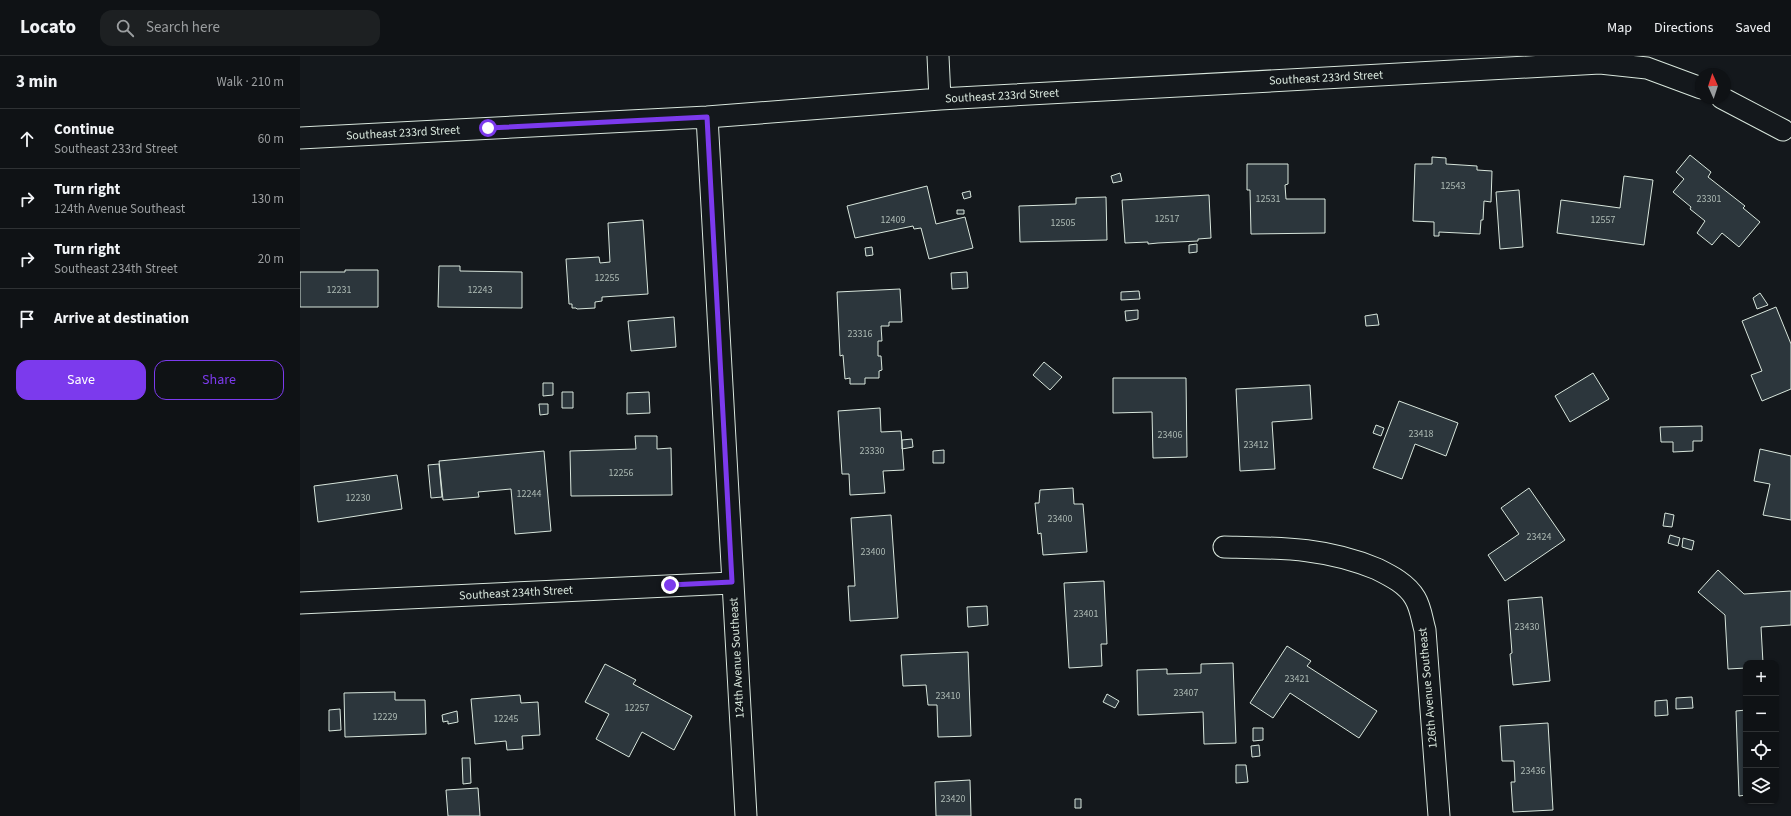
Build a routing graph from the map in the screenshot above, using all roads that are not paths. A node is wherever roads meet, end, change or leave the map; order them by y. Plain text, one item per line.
1 (938, 56) edge
2 (1695, 86) edge
3 (940, 99) junction
4 (1731, 102) edge
5 (707, 117) junction
6 (1788, 127) edge
7 (300, 138) edge
8 (1224, 547) dead end
9 (732, 582) junction
10 (300, 603) edge
11 (746, 816) edge
12 (1439, 816) edge

1 - 3 street
2 - 3 street, Southeast 233rd Street
3 - 5 street, Southeast 233rd Street
4 - 6 street
5 - 7 street, Southeast 233rd Street
5 - 9 street, 124th Avenue Southeast
8 - 12 street, 126th Avenue Southeast
9 - 10 street, Southeast 234th Street
9 - 11 street, 124th Avenue Southeast

